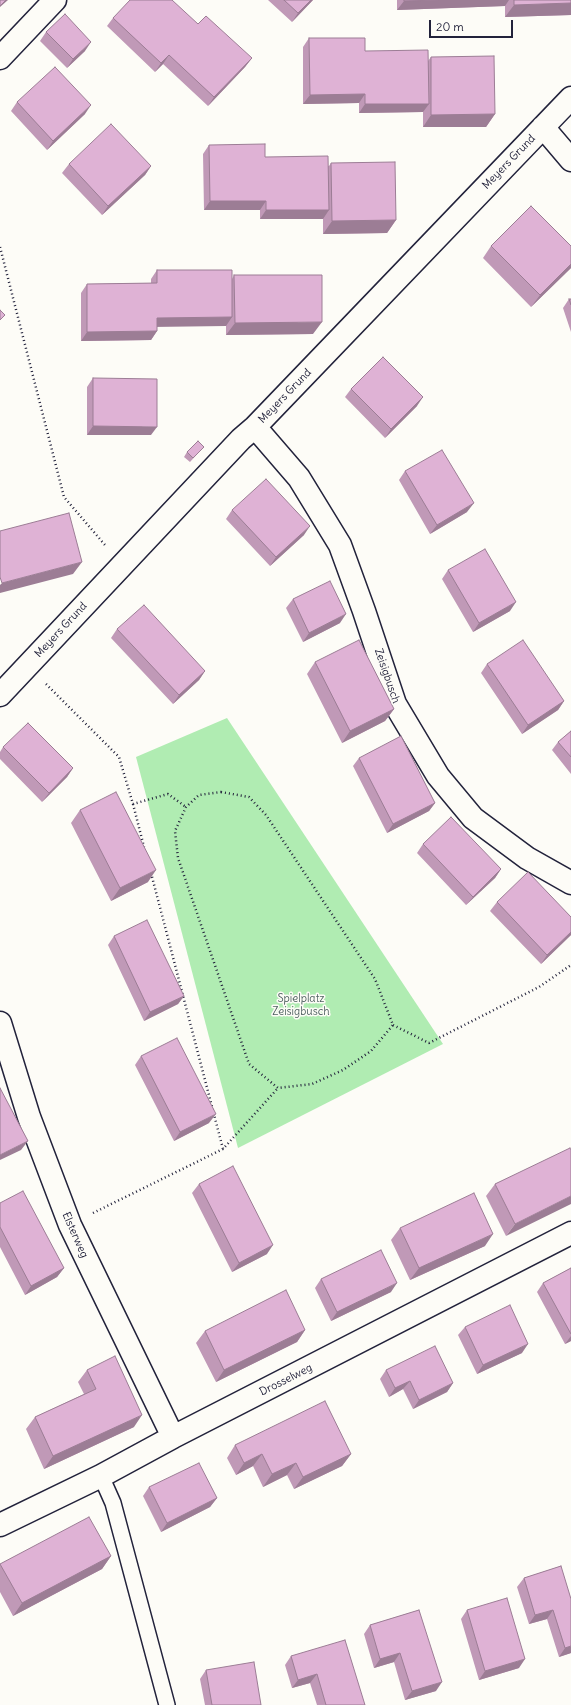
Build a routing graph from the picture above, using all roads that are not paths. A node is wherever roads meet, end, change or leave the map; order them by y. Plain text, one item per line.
1 (55, 0) edge
2 (0, 58) edge
3 (571, 98) edge
4 (543, 126) junction
5 (571, 160) edge
6 (255, 427) junction
7 (0, 694) edge
8 (571, 883) edge
9 (0, 1023) edge
10 (571, 1233) edge
11 (173, 1437) junction
12 (101, 1476) junction
13 (0, 1525) edge
14 (167, 1705) edge

1 - 2 street
3 - 4 street, Meyers Grund
4 - 5 street
4 - 6 street, Meyers Grund
6 - 7 street, Meyers Grund
6 - 8 street, Zeisigbusch
9 - 11 street, Elsterweg
10 - 11 street, Drosselweg
11 - 12 street, Drosselweg
12 - 13 street, Drosselweg
12 - 14 lane

